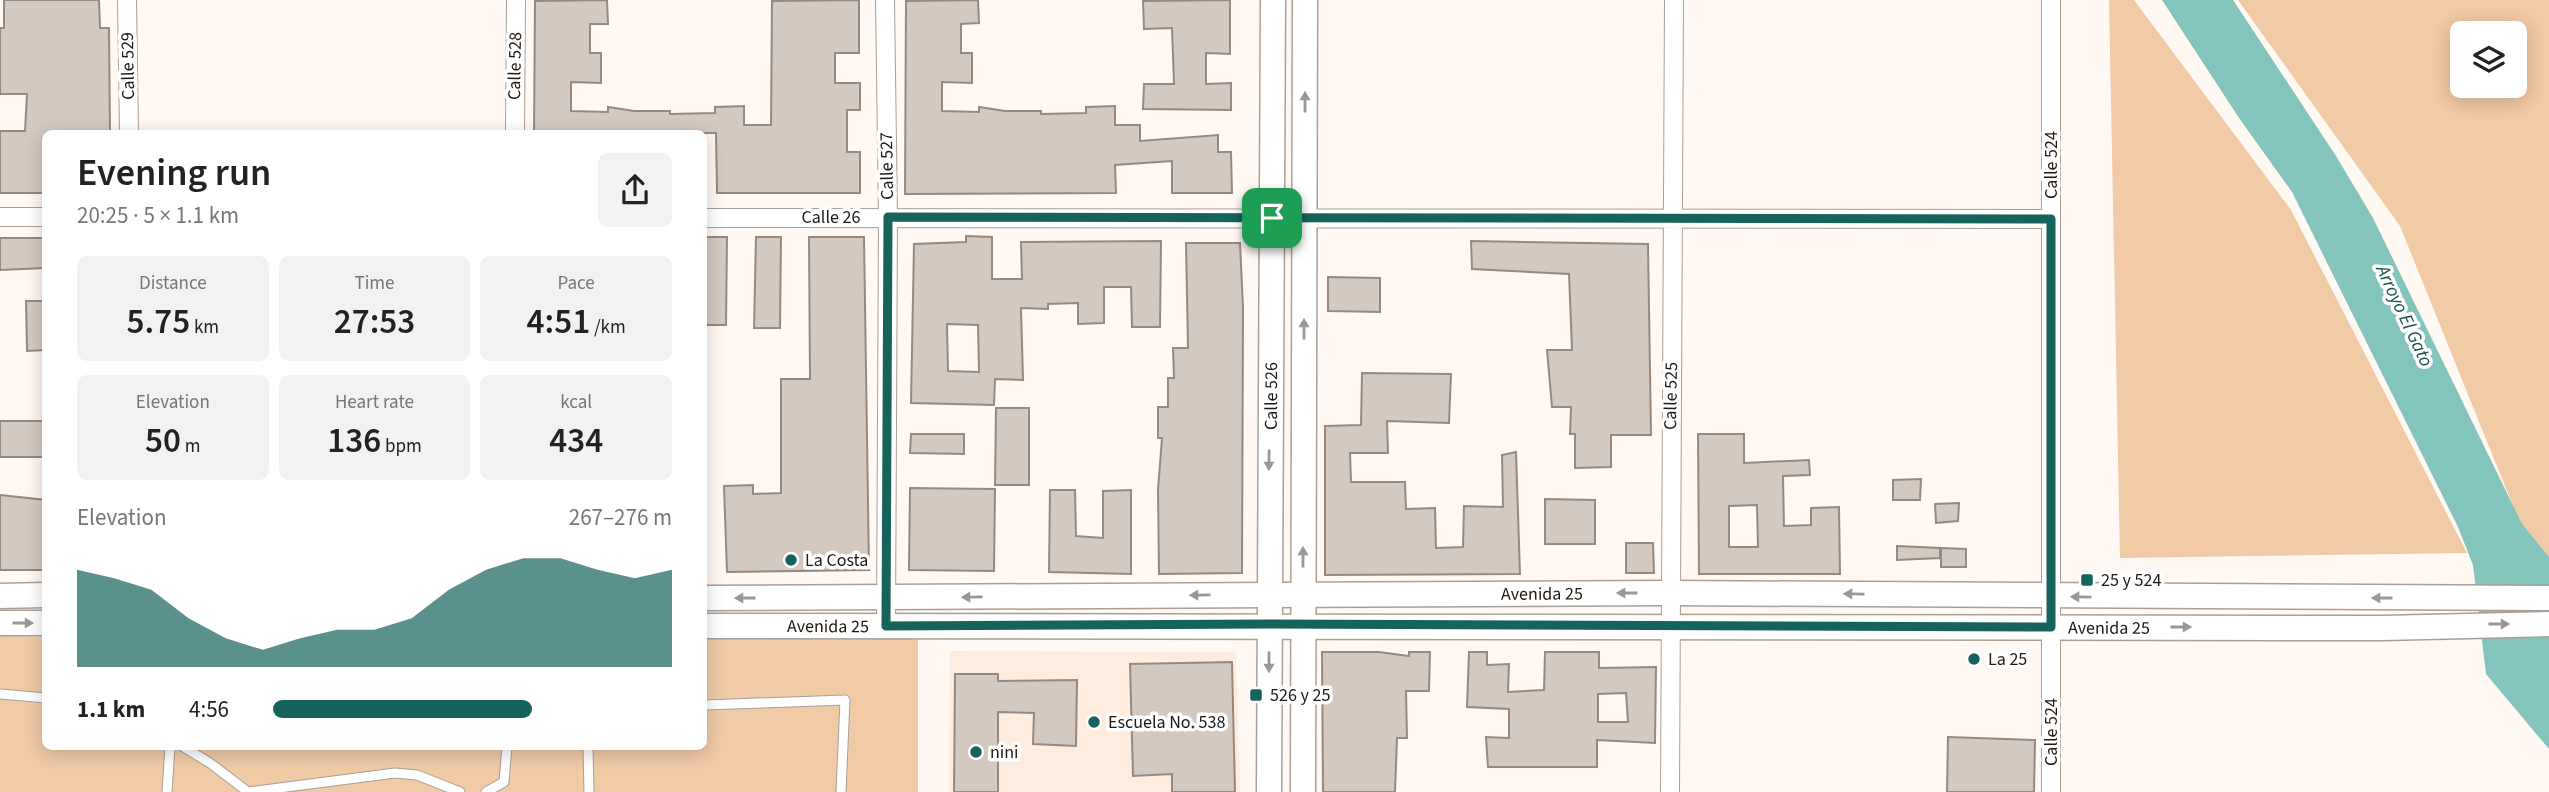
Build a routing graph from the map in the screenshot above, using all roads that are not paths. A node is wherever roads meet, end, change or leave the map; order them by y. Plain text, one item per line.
1 (127, 0) edge
2 (516, 0) edge
3 (885, 0) edge
4 (1273, 0) edge
5 (1305, 0) edge
6 (1674, 0) edge
7 (2051, 0) edge
8 (129, 130) edge
9 (515, 130) edge
10 (0, 217) edge
11 (42, 217) edge
12 (888, 217) junction
13 (707, 218) edge
14 (1272, 218) junction
15 (1305, 218) junction
16 (1673, 218) junction
17 (2051, 219) junction
18 (1303, 593) junction
19 (1670, 593) junction
20 (1268, 594) junction
21 (42, 595) edge
22 (0, 596) edge
23 (2051, 596) junction
24 (707, 598) edge
25 (888, 598) junction
26 (2549, 598) edge
27 (0, 623) edge
28 (42, 623) edge
29 (1269, 624) junction
30 (2549, 624) edge
31 (1304, 625) junction
32 (707, 626) edge
33 (886, 626) junction
34 (1669, 626) junction
35 (2051, 627) junction
36 (0, 694) edge
37 (42, 698) edge
38 (707, 705) edge
39 (170, 750) edge
40 (189, 750) edge
41 (507, 750) edge
42 (588, 750) edge
43 (167, 792) edge
44 (248, 792) edge
45 (460, 792) edge
46 (486, 792) edge
47 (589, 792) edge
48 (841, 792) edge
49 (1269, 792) edge
50 (1303, 792) edge
51 (1670, 792) edge
52 (2051, 792) edge

1 - 8 street, Calle 529
2 - 9 street, Calle 528
3 - 12 street, Calle 527
4 - 14 main road, Calle 526
15 -> 5 main road, Calle 526
6 - 16 street, Calle 525
7 - 17 street, Calle 524
10 - 11 street
12 - 13 street, Calle 26
12 - 14 street, Calle 26
12 - 25 street, Calle 527
14 - 15 street, Calle 26
14 -> 20 main road, Calle 526
15 - 16 street, Calle 26
18 -> 15 main road, Calle 526
16 - 17 street, Calle 26
16 - 19 street, Calle 525
17 - 23 street, Calle 524
19 -> 18 main road, Avenida 25
18 - 20 main road, Avenida 25
18 - 31 main road, Calle 526
23 -> 19 main road, Avenida 25
19 - 34 street, Calle 525
20 -> 25 main road, Avenida 25
20 - 29 main road, Calle 526
21 - 22 main road
26 -> 23 main road, Avenida 25
23 - 35 street, Calle 524
25 -> 24 main road, Avenida 25
25 - 33 street, Calle 527
27 -> 28 main road
29 - 31 main road, Avenida 25
29 - 33 main road, Avenida 25
29 -> 49 main road, Calle 526
35 -> 30 main road, Avenida 25
31 - 34 main road, Avenida 25
31 - 50 main road, Calle 526
32 - 33 main road, Avenida 25
34 - 35 main road, Avenida 25
34 - 51 street, Calle 525
35 - 52 street, Calle 524
36 - 37 lane
38 - 48 lane
39 - 43 lane
40 - 44 lane
41 - 46 lane
42 - 47 lane
44 - 45 lane

